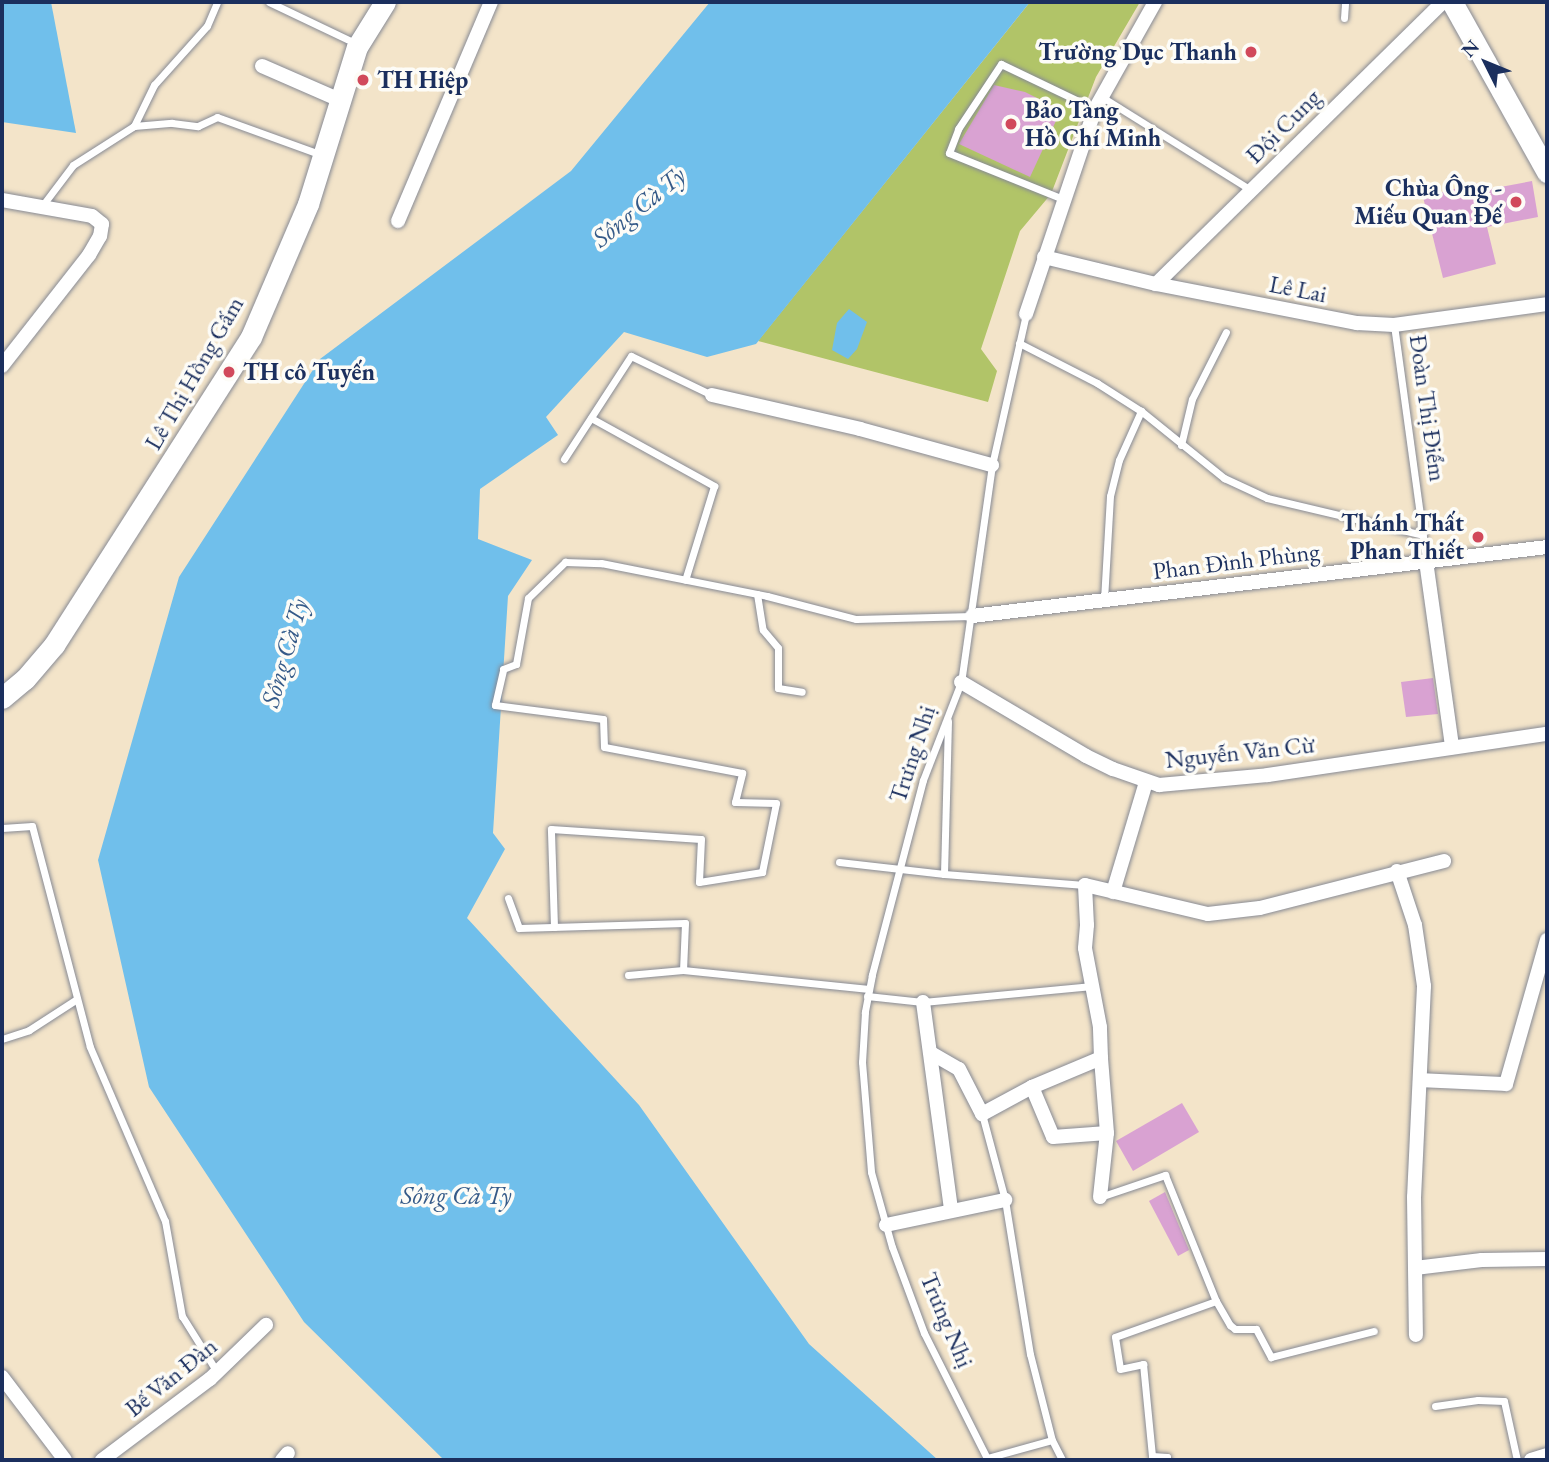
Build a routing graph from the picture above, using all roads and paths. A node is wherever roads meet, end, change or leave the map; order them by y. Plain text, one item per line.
1 (217, 2) edge
2 (269, 2) edge
3 (385, 2) edge
4 (491, 2) edge
5 (1155, 2) edge
6 (1345, 2) edge
7 (1443, 2) edge
8 (1452, 2) edge
9 (1344, 18) dead end
10 (358, 45) junction
11 (262, 66) dead end
12 (340, 100) junction
13 (1098, 103) junction
14 (134, 126) junction
15 (323, 155) junction
16 (1547, 172) edge
17 (1251, 190) junction
18 (1063, 199) junction
19 (8, 201) edge
20 (41, 206) junction
21 (2, 211) edge
22 (398, 221) dead end
23 (1044, 257) junction
24 (1156, 284) junction
25 (1547, 304) edge
26 (1026, 314) joint
27 (1394, 326) junction
28 (1226, 332) dead end
29 (1019, 343) junction
30 (2, 366) edge
31 (712, 395) joint
32 (1141, 411) junction
33 (591, 418) junction
34 (1181, 445) junction
35 (565, 459) dead end
36 (992, 465) junction
37 (1423, 535) junction
38 (1547, 547) edge
39 (1426, 561) junction
40 (685, 580) junction
41 (757, 594) junction
42 (1104, 600) junction
43 (972, 616) junction
44 (961, 682) junction
45 (802, 692) dead end
46 (2, 698) edge
47 (948, 715) junction
48 (1547, 734) edge
49 (1452, 747) junction
50 (1146, 782) junction
51 (2, 828) edge
52 (1444, 860) dead end
53 (839, 862) dead end
54 (900, 869) junction
55 (1397, 871) junction
56 (944, 874) junction
57 (1085, 885) junction
58 (1114, 892) junction
59 (508, 898) dead end
60 (554, 927) junction
61 (1547, 940) edge
62 (683, 970) junction
63 (628, 975) dead end
64 (1092, 986) junction
65 (868, 992) junction
66 (77, 999) junction
67 (923, 1002) junction
68 (2, 1039) edge
69 (931, 1053) junction
70 (1101, 1058) junction
71 (1420, 1080) junction
72 (1032, 1087) junction
73 (982, 1114) junction
74 (1107, 1133) junction
75 (1101, 1197) joint
76 (1005, 1200) junction
77 (951, 1210) junction
78 (886, 1224) junction
79 (1547, 1259) edge
80 (1415, 1268) junction
81 (1216, 1301) junction
82 (266, 1325) dead end
83 (1374, 1331) dead end
84 (1416, 1335) dead end
85 (217, 1372) junction
86 (2, 1377) edge
87 (1434, 1406) dead end
88 (1052, 1440) junction
89 (1547, 1455) edge
90 (65, 1460) edge
91 (102, 1460) edge
92 (1062, 1460) edge
93 (1167, 1460) edge
94 (1517, 1460) edge
95 (1531, 1460) edge

1 - 14 lane
2 - 10 lane
3 - 10 street, Lê Thị Hồng Gấm
4 - 22 street
5 - 13 street, Trưng Nhị
6 - 9 lane
7 - 17 street, Đội Cung
8 - 16 street
10 - 12 street, Lê Thị Hồng Gấm
11 - 12 street
12 - 15 street, Lê Thị Hồng Gấm
13 - 17 lane
13 - 18 street, Trưng Nhị
13 - 18 lane
14 - 15 lane
14 - 20 lane
15 - 46 street, Lê Thị Hồng Gấm
17 - 24 street, Đội Cung
18 - 23 street, Trưng Nhị
19 - 20 street
19 - 21 street
20 - 30 street
23 - 24 street, Lê Lai
23 - 26 street, Trưng Nhị
24 - 27 street, Lê Lai
25 - 27 street, Lê Lai
26 - 29 lane, Trưng Nhị
27 - 37 lane, Đoàn Thị Điểm
28 - 34 lane
29 - 32 lane
29 - 36 lane, Trưng Nhị
31 - 33 lane
31 - 36 street
32 - 34 lane
32 - 42 lane
33 - 35 lane
33 - 40 lane
34 - 37 lane
36 - 43 lane, Trưng Nhị
37 - 39 lane, Đoàn Thị Điểm
38 - 39 street, Phan Đình Phùng
39 - 42 street, Phan Đình Phùng
39 - 49 street, Đoàn Thị Điểm
40 - 41 lane
40 - 60 lane
41 - 43 lane
41 - 45 lane
42 - 43 street, Phan Đình Phùng
43 - 44 lane, Trưng Nhị
44 - 47 lane, Trưng Nhị
44 - 50 street, Nguyễn Văn Cừ
47 - 54 lane, Trưng Nhị
47 - 56 lane
48 - 49 street, Nguyễn Văn Cừ
49 - 50 street, Nguyễn Văn Cừ
50 - 58 street
51 - 66 lane
52 - 55 street
53 - 54 lane
54 - 56 lane
54 - 65 lane, Trưng Nhị
55 - 58 street
55 - 71 street
56 - 57 lane
57 - 58 street
57 - 64 street
59 - 60 lane
60 - 62 lane
61 - 71 street
62 - 63 lane
62 - 65 lane
64 - 67 lane
64 - 70 street
65 - 67 lane
65 - 78 lane, Trưng Nhị
66 - 68 lane
66 - 85 lane
67 - 69 street
69 - 73 street
69 - 77 street
70 - 72 street
70 - 74 street
71 - 80 street
72 - 73 street
72 - 74 street
73 - 76 lane
74 - 75 street
75 - 81 lane
76 - 77 street
76 - 88 lane
77 - 78 street
78 - 88 lane, Trưng Nhị
79 - 80 street
80 - 84 street
81 - 83 lane
81 - 93 lane
82 - 85 street, Bế Văn Đàn
85 - 91 street, Bế Văn Đàn
86 - 90 street
87 - 94 lane
88 - 92 lane
89 - 95 street

